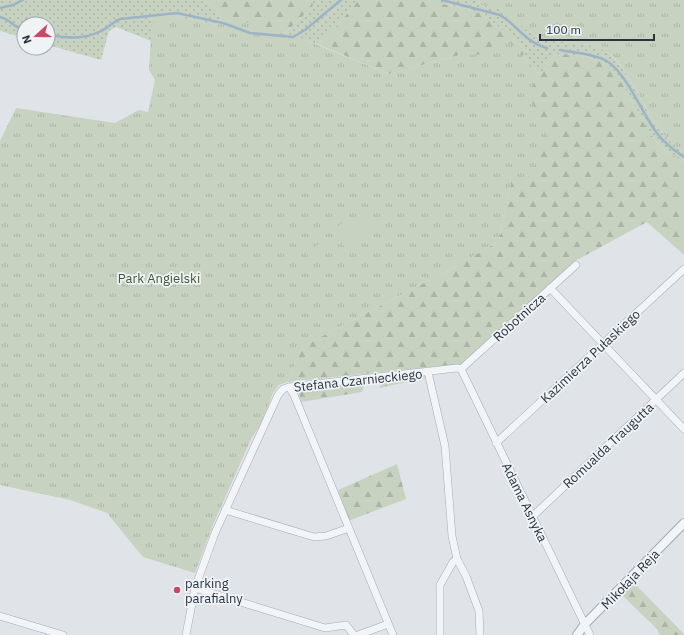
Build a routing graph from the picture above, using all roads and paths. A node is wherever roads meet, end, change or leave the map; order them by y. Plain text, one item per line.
1 (576, 265) dead end
2 (684, 269) edge
3 (550, 288) junction
4 (604, 343) junction
5 (461, 369) junction
6 (428, 372) junction
7 (684, 373) edge
8 (290, 387) junction
9 (656, 400) junction
10 (684, 429) edge
11 (496, 443) junction
12 (225, 510) junction
13 (532, 517) junction
14 (684, 523) edge
15 (349, 528) junction
16 (457, 559) junction
17 (194, 588) junction
18 (0, 616) edge
19 (388, 624) junction
20 (585, 624) junction
21 (63, 635) edge
22 (186, 635) edge
23 (354, 635) edge
24 (358, 635) edge
25 (393, 635) edge
26 (440, 635) edge
27 (480, 635) edge
28 (577, 635) edge
29 (590, 635) edge

1 - 3 street, Robotnicza
2 - 4 street, Kazimierza Pułaskiego
3 - 4 street
3 - 5 street, Robotnicza
4 - 9 street
4 - 11 street, Kazimierza Pułaskiego
5 - 6 street
5 - 11 street, Adama Asnyka
6 - 8 street, Stefana Czarnieckiego
6 - 16 street, Stefana Czarnieckiego
7 - 9 street, Romualda Traugutta
8 - 12 street, Stefana Czarnieckiego
8 - 15 street
9 - 10 street
9 - 13 street, Romualda Traugutta
11 - 13 street, Adama Asnyka
12 - 15 street
12 - 17 street, Stefana Czarnieckiego
13 - 20 street, Adama Asnyka
14 - 20 street, Mikołaja Reja
15 - 19 street
16 - 26 street
16 - 27 street, Stefana Czarnieckiego
17 - 22 street, Stefana Czarnieckiego
17 - 23 street
18 - 21 street
19 - 24 street
19 - 25 street
20 - 28 street, Mikołaja Reja
20 - 29 street, Adama Asnyka

